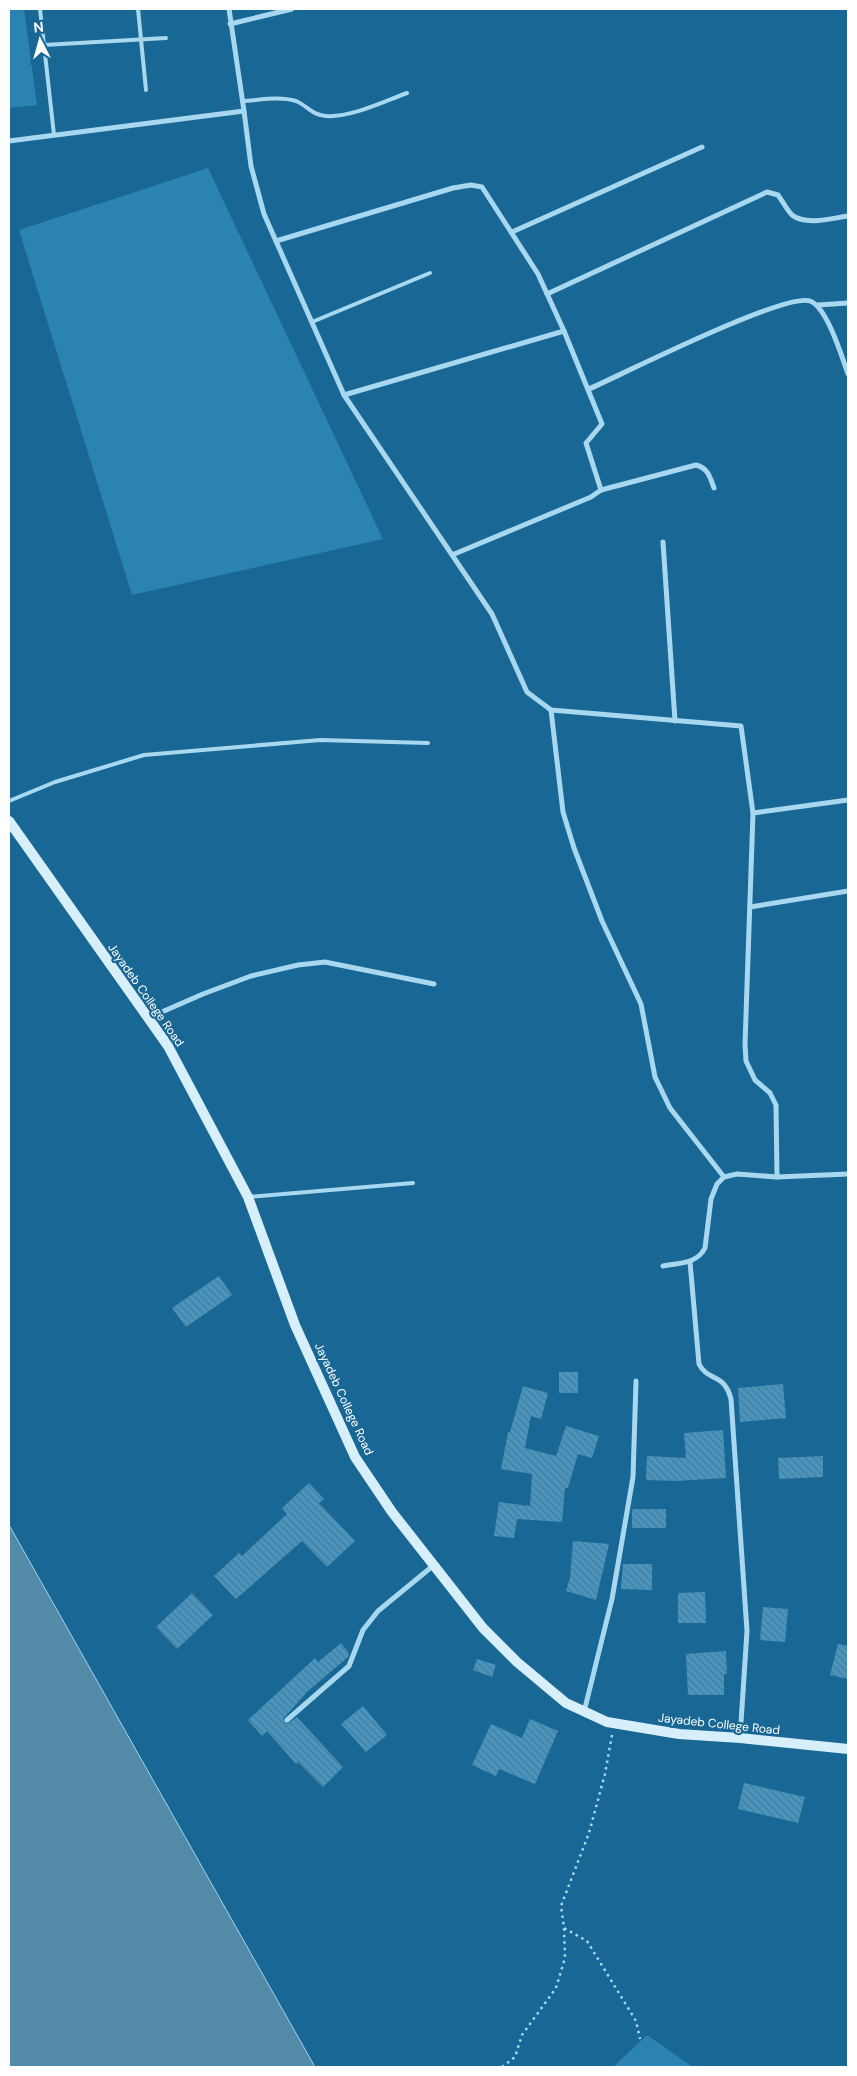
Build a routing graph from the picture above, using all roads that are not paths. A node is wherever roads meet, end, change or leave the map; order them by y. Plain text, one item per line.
1 (40, 9) edge
2 (138, 9) edge
3 (229, 9) edge
4 (292, 9) edge
5 (230, 24) junction
6 (166, 38) dead end
7 (141, 40) junction
8 (44, 45) junction
9 (146, 90) dead end
10 (407, 93) dead end
11 (242, 101) junction
12 (244, 112) junction
13 (54, 135) junction
14 (9, 141) edge
15 (702, 146) dead end
16 (848, 216) edge
17 (512, 232) junction
18 (276, 241) junction
19 (430, 273) dead end
20 (548, 294) junction
21 (848, 303) edge
22 (818, 305) junction
23 (312, 322) junction
24 (564, 331) junction
25 (848, 374) edge
26 (589, 389) junction
27 (344, 395) junction
28 (714, 488) dead end
29 (601, 490) junction
30 (663, 542) dead end
31 (452, 555) junction
32 (551, 710) junction
33 (675, 721) junction
34 (428, 743) dead end
35 (848, 800) edge
36 (9, 801) edge
37 (753, 813) junction
38 (9, 821) edge
39 (848, 891) edge
40 (750, 907) junction
41 (434, 984) dead end
42 (148, 1018) junction
43 (848, 1174) edge
44 (778, 1176) junction
45 (724, 1177) junction
46 (413, 1183) dead end
47 (248, 1197) junction
48 (690, 1262) junction
49 (663, 1266) dead end
50 (636, 1381) dead end
51 (434, 1565) junction
52 (584, 1712) junction
53 (287, 1720) dead end
54 (740, 1738) junction
55 (848, 1749) edge

1 - 8 lane
2 - 7 lane
3 - 5 street
4 - 5 street
5 - 11 street
6 - 7 lane
7 - 8 lane
7 - 9 lane
8 - 13 lane
10 - 11 lane
11 - 12 street
12 - 13 street
12 - 18 street
13 - 14 street
15 - 17 street
16 - 20 street
17 - 18 street
17 - 20 street
18 - 23 street
19 - 23 lane
20 - 24 street
21 - 22 street
22 - 25 street
22 - 26 street
23 - 27 street
24 - 26 street
24 - 27 street
26 - 29 street
27 - 31 street
28 - 29 street
29 - 31 street
30 - 33 street
31 - 32 street
32 - 33 street
32 - 45 street
33 - 37 street
34 - 36 lane
35 - 37 street
37 - 40 street
38 - 42 street, Jayadeb College Road
39 - 40 street
40 - 44 street
41 - 42 street
42 - 47 street, Jayadeb College Road
43 - 44 street
44 - 45 street
45 - 48 street
46 - 47 lane
47 - 51 street, Jayadeb College Road
48 - 49 street
48 - 54 street
50 - 52 street
51 - 52 street, Jayadeb College Road
51 - 53 street
52 - 54 street, Jayadeb College Road
54 - 55 street, Jayadeb College Road

